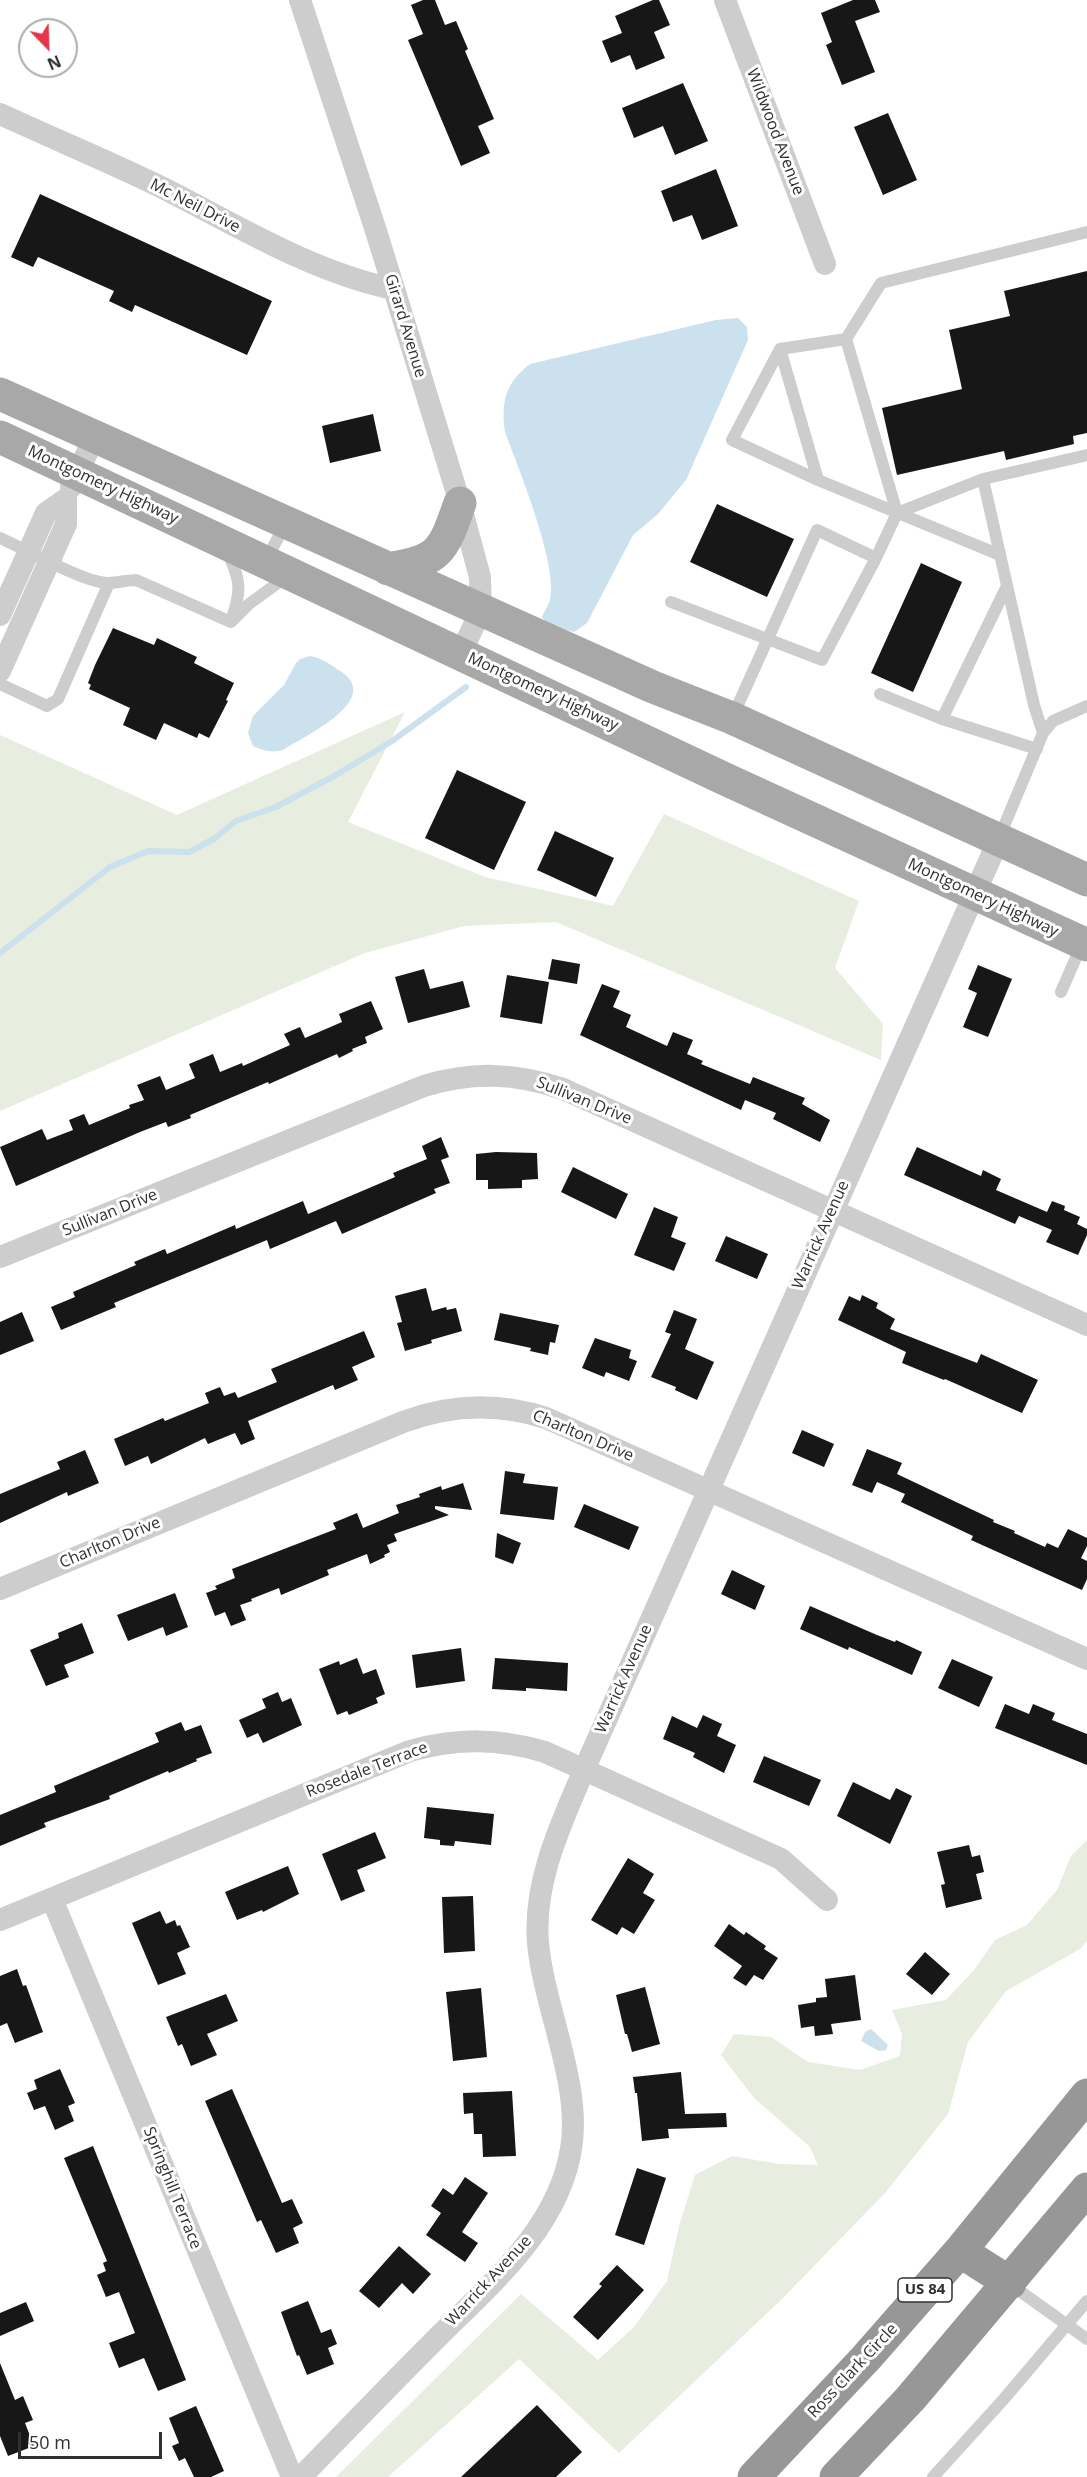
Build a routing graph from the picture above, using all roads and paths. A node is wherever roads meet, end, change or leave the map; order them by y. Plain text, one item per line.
1 (300, 0) edge
2 (725, 0) edge
3 (0, 114) edge
4 (1087, 232) edge
5 (825, 264) dead end
6 (393, 289) junction
7 (846, 339) junction
8 (780, 349) junction
9 (0, 394) edge
10 (95, 436) junction
11 (0, 437) edge
12 (1087, 455) edge
13 (983, 479) junction
14 (818, 480) junction
15 (72, 486) junction
16 (460, 503) junction
17 (897, 513) junction
18 (286, 523) junction
19 (0, 538) edge
20 (222, 541) junction
21 (28, 550) junction
22 (1000, 555) junction
23 (876, 558) junction
24 (50, 562) junction
25 (278, 567) junction
26 (388, 569) junction
27 (109, 583) junction
28 (1007, 586) junction
29 (671, 602) dead end
30 (481, 610) junction
31 (0, 615) edge
32 (231, 622) junction
33 (768, 639) junction
34 (461, 653) junction
35 (0, 671) edge
36 (0, 684) edge
37 (880, 694) dead end
38 (1087, 706) edge
39 (732, 718) junction
40 (942, 719) junction
41 (1043, 733) junction
42 (1037, 749) junction
43 (999, 839) junction
44 (1087, 880) edge
45 (973, 893) junction
46 (1085, 944) edge
47 (1061, 992) dead end
48 (833, 1210) junction
49 (0, 1257) edge
50 (1087, 1325) edge
51 (708, 1490) junction
52 (0, 1589) edge
53 (1087, 1659) edge
54 (584, 1770) junction
55 (52, 1899) junction
56 (827, 1900) dead end
57 (0, 1920) edge
58 (1087, 2095) edge
59 (1087, 2189) edge
60 (960, 2251) junction
61 (1010, 2283) junction
62 (1087, 2301) edge
63 (1068, 2325) junction
64 (1087, 2339) edge
65 (292, 2477) edge
66 (301, 2477) edge
67 (754, 2477) edge
68 (836, 2477) edge
69 (933, 2477) edge

1 - 6 street, Girard Avenue
2 - 5 street, Wildwood Avenue
3 - 6 street, Mc Neil Drive
4 - 7 lane
6 - 16 street, Girard Avenue
7 - 8 lane
7 - 17 lane
8 - 14 lane
8 - 14 lane
9 - 10 main road
10 - 15 street
10 - 18 main road
11 - 15 main road, Montgomery Highway
12 - 13 lane
13 - 17 lane
13 - 22 lane
14 - 17 lane
15 - 20 main road, Montgomery Highway
15 - 21 street
15 - 24 street
16 - 26 main road
16 - 30 street, Girard Avenue
17 - 22 lane
17 - 23 lane
18 - 25 lane
18 - 26 main road
19 - 21 lane
20 - 25 main road, Montgomery Highway
20 - 32 lane
21 - 24 lane
21 - 31 street
22 - 28 lane
23 - 33 lane
23 - 33 lane
24 - 27 lane
24 - 35 street
25 - 32 lane
25 - 34 main road, Montgomery Highway
26 - 30 main road
27 - 32 lane
27 - 36 lane
28 - 40 lane
28 - 41 lane
29 - 33 lane
30 - 34 street, Girard Avenue
30 - 39 main road
33 - 39 lane
34 - 45 main road, Montgomery Highway
37 - 40 lane
38 - 41 lane
39 - 43 main road
40 - 42 lane
41 - 42 lane
42 - 43 lane
43 - 44 main road
43 - 45 street, Warrick Avenue
45 - 46 main road, Montgomery Highway
45 - 48 street, Warrick Avenue
46 - 47 lane
48 - 49 street, Sullivan Drive
48 - 50 street, Sullivan Drive
48 - 51 street, Warrick Avenue
51 - 52 street, Charlton Drive
51 - 53 street, Charlton Drive
51 - 54 street, Warrick Avenue
54 - 55 street, Rosedale Terrace
54 - 56 street, Rosedale Terrace
54 - 66 street, Warrick Avenue
55 - 57 street, Rosedale Terrace
55 - 65 street, Springhill Terrace
58 - 60 highway, Ross Clark Circle / US 84
59 - 61 highway
60 - 61 highway
60 - 67 highway, Ross Clark Circle / US 84
61 - 63 lane
61 - 68 highway
62 - 63 lane
63 - 64 lane
63 - 69 lane

